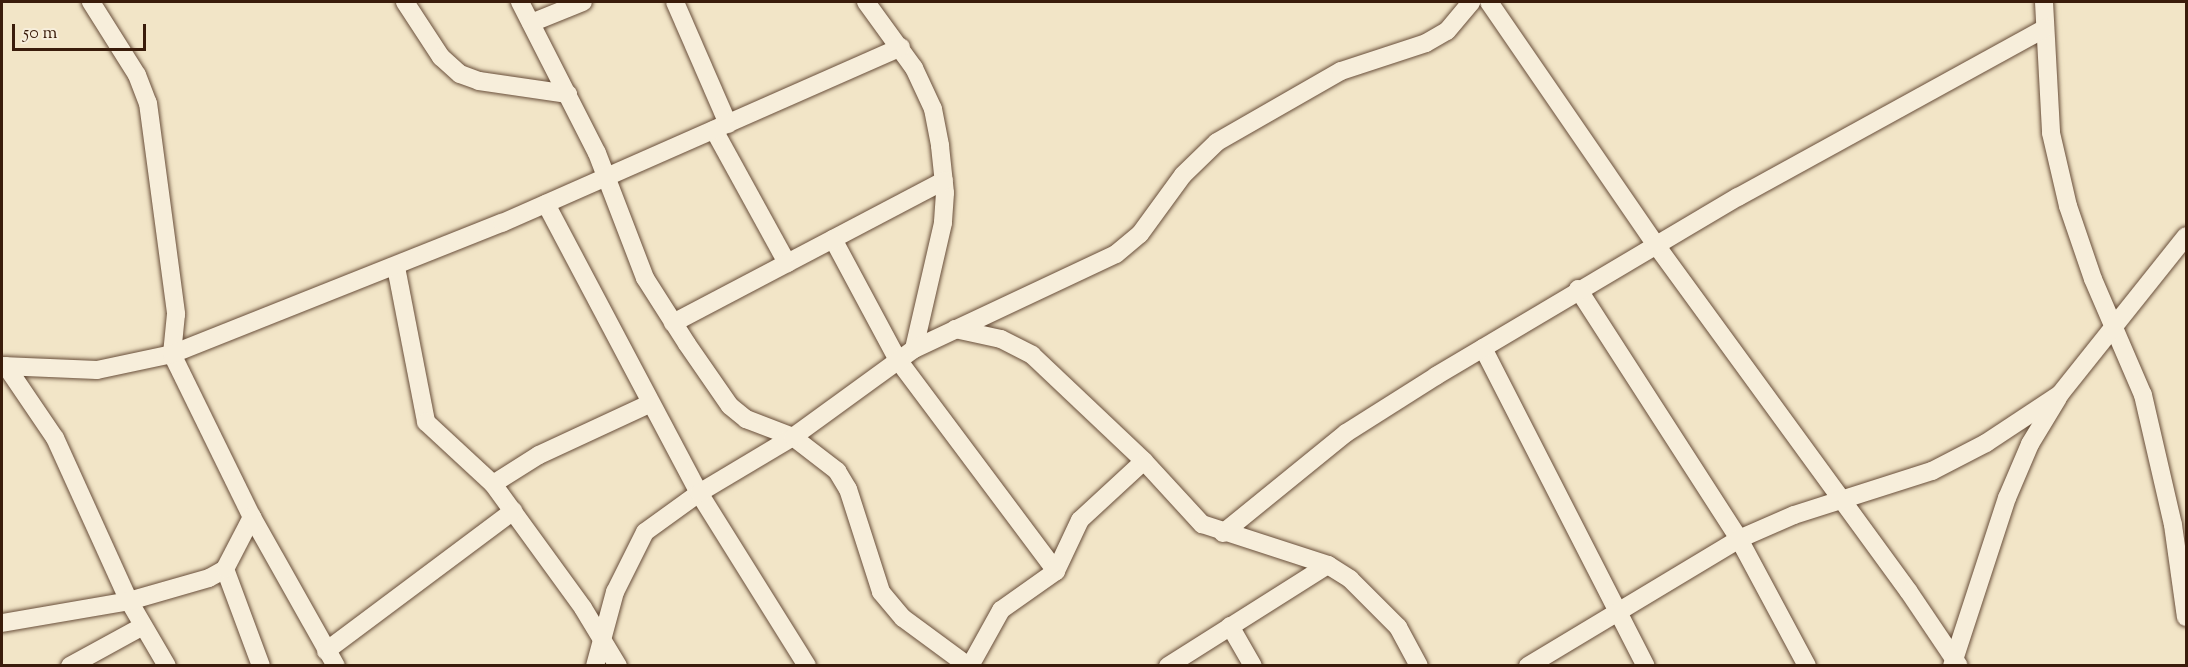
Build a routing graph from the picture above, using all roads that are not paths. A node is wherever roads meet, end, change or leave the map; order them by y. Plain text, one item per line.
1 (91, 2) edge
2 (405, 2) edge
3 (520, 2) edge
4 (583, 2) edge
5 (675, 2) edge
6 (866, 2) edge
7 (1471, 2) edge
8 (1489, 2) edge
9 (2044, 2) edge
10 (531, 23) junction
11 (2045, 28) junction
12 (901, 47) junction
13 (568, 94) junction
14 (721, 127) junction
15 (606, 179) junction
16 (944, 180) junction
17 (546, 204) junction
18 (2187, 236) edge
19 (833, 239) junction
20 (1656, 245) junction
21 (787, 264) junction
22 (396, 267) junction
23 (1578, 290) junction
24 (673, 323) junction
25 (2113, 324) junction
26 (955, 329) junction
27 (1483, 348) junction
28 (914, 349) junction
29 (172, 354) junction
30 (898, 360) junction
31 (4, 366) edge
32 (2060, 394) junction
33 (651, 403) junction
34 (793, 437) junction
35 (1144, 461) junction
36 (492, 483) junction
37 (699, 493) junction
38 (1841, 500) junction
39 (513, 512) junction
40 (252, 517) junction
41 (1222, 533) junction
42 (1739, 539) junction
43 (1328, 565) junction
44 (225, 569) junction
45 (1056, 571) junction
46 (129, 602) junction
47 (1617, 610) junction
48 (2187, 617) edge
49 (2, 623) edge
50 (143, 626) junction
51 (1230, 626) junction
52 (601, 640) junction
53 (331, 658) edge
54 (1955, 664) edge
55 (70, 666) edge
56 (167, 666) edge
57 (261, 666) edge
58 (595, 666) edge
59 (618, 666) edge
60 (807, 666) edge
61 (969, 666) edge
62 (1168, 666) edge
63 (1253, 666) edge
64 (1419, 666) edge
65 (1528, 666) edge
66 (1646, 666) edge
67 (1807, 666) edge

1 - 29 street
2 - 13 street
3 - 10 street
4 - 10 street
5 - 14 street
6 - 12 street
7 - 26 street
8 - 20 street
9 - 11 street
10 - 13 street
11 - 20 street
11 - 25 street
12 - 14 street
12 - 16 street
13 - 15 street
14 - 15 street
14 - 21 street
15 - 17 street
15 - 24 street
16 - 19 street
16 - 28 street
17 - 22 street
17 - 33 street
18 - 25 street
19 - 21 street
19 - 30 street
20 - 23 street
20 - 38 street
21 - 24 street
22 - 29 street
22 - 36 street
23 - 27 street
23 - 42 street
24 - 34 street
25 - 32 street
25 - 48 street
26 - 28 street
26 - 35 street
27 - 41 street
27 - 47 street
28 - 30 street
29 - 31 street
29 - 40 street
30 - 34 street
30 - 45 street
31 - 46 street
32 - 38 street
32 - 54 street
33 - 36 street
33 - 37 street
34 - 37 street
34 - 61 street
35 - 41 street
35 - 45 street
36 - 39 street
37 - 52 street
37 - 60 street
38 - 42 street
38 - 54 street
39 - 52 street
39 - 53 street
40 - 44 street
40 - 53 street
41 - 43 street
42 - 47 street
42 - 67 street
43 - 51 street
43 - 64 street
44 - 46 street
44 - 57 street
45 - 61 street
46 - 49 street
46 - 50 street
47 - 65 street
47 - 66 street
50 - 55 street
50 - 56 street
51 - 62 street
51 - 63 street
52 - 58 street
52 - 59 street

